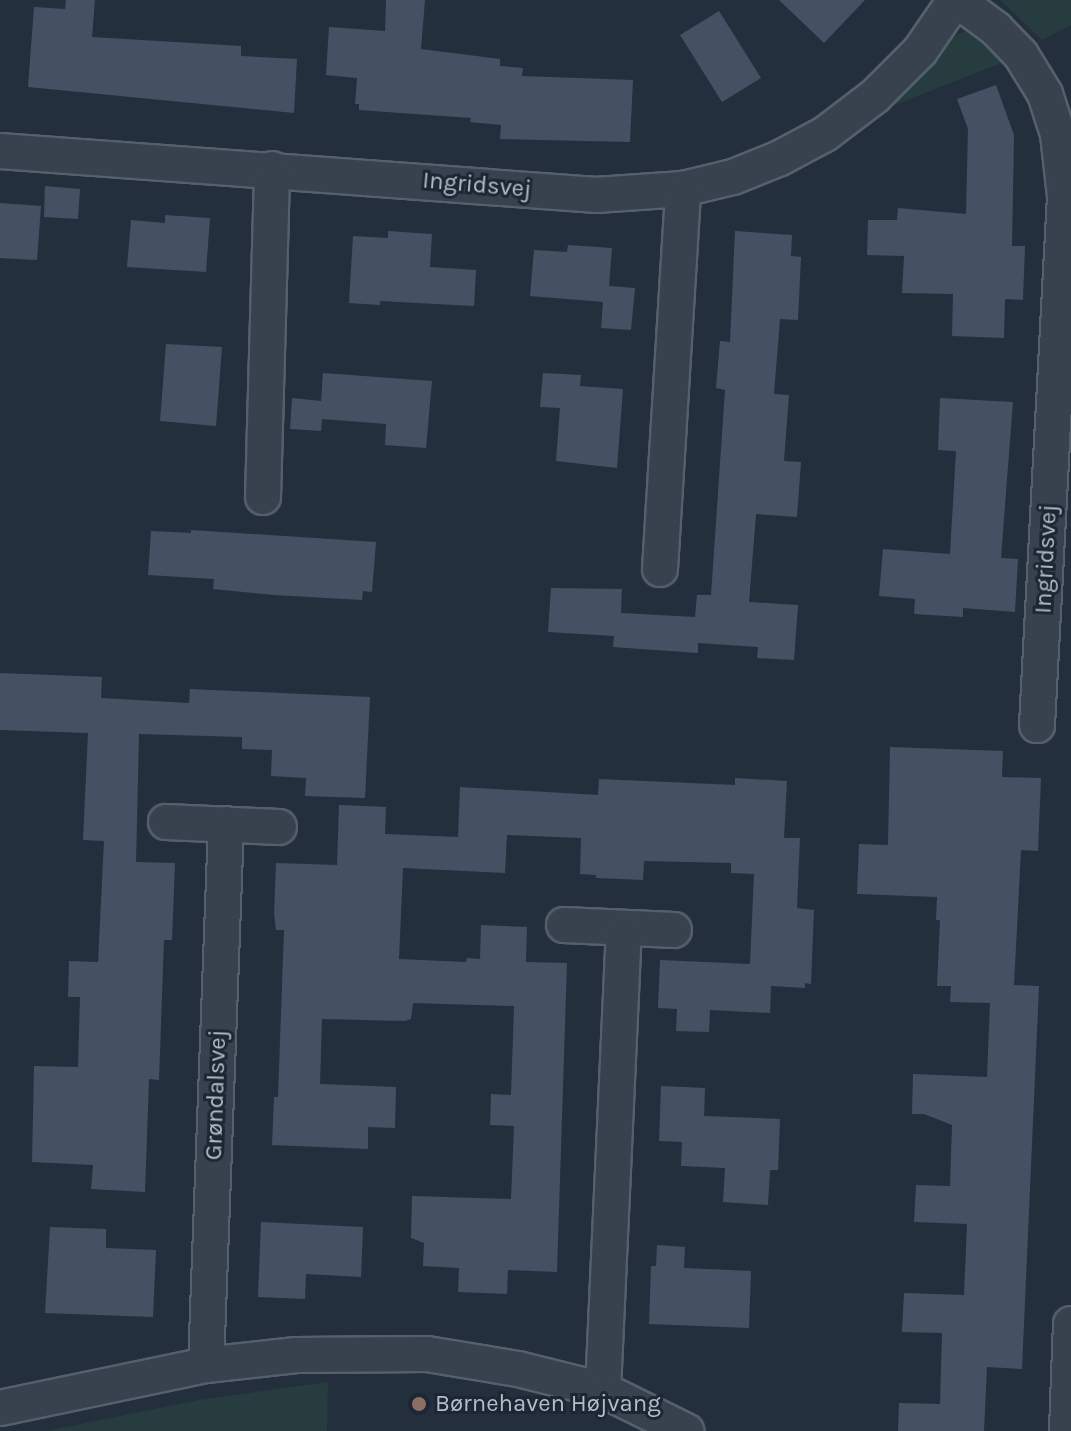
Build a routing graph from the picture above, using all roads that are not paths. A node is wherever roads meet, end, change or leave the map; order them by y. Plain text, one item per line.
1 (956, 0) edge
2 (0, 151) edge
3 (272, 169) junction
4 (683, 189) junction
5 (263, 497) dead end
6 (660, 569) dead end
7 (1037, 725) dead end
8 (166, 822) dead end
9 (226, 824) junction
10 (279, 827) dead end
11 (564, 925) dead end
12 (624, 928) junction
13 (674, 930) dead end
14 (1071, 1324) edge
15 (206, 1365) junction
16 (603, 1390) junction
17 (0, 1408) edge
18 (686, 1431) edge
19 (1067, 1431) edge

1 - 4 street, Ingridsvej
1 - 7 street, Ingridsvej
2 - 3 street, Ingridsvej
3 - 4 street, Ingridsvej
3 - 5 street
4 - 6 street
8 - 9 street
9 - 10 street
9 - 15 street, Grøndalsvej
11 - 12 street
12 - 13 street
12 - 16 street
14 - 19 street
15 - 16 street
15 - 17 street
16 - 18 street

